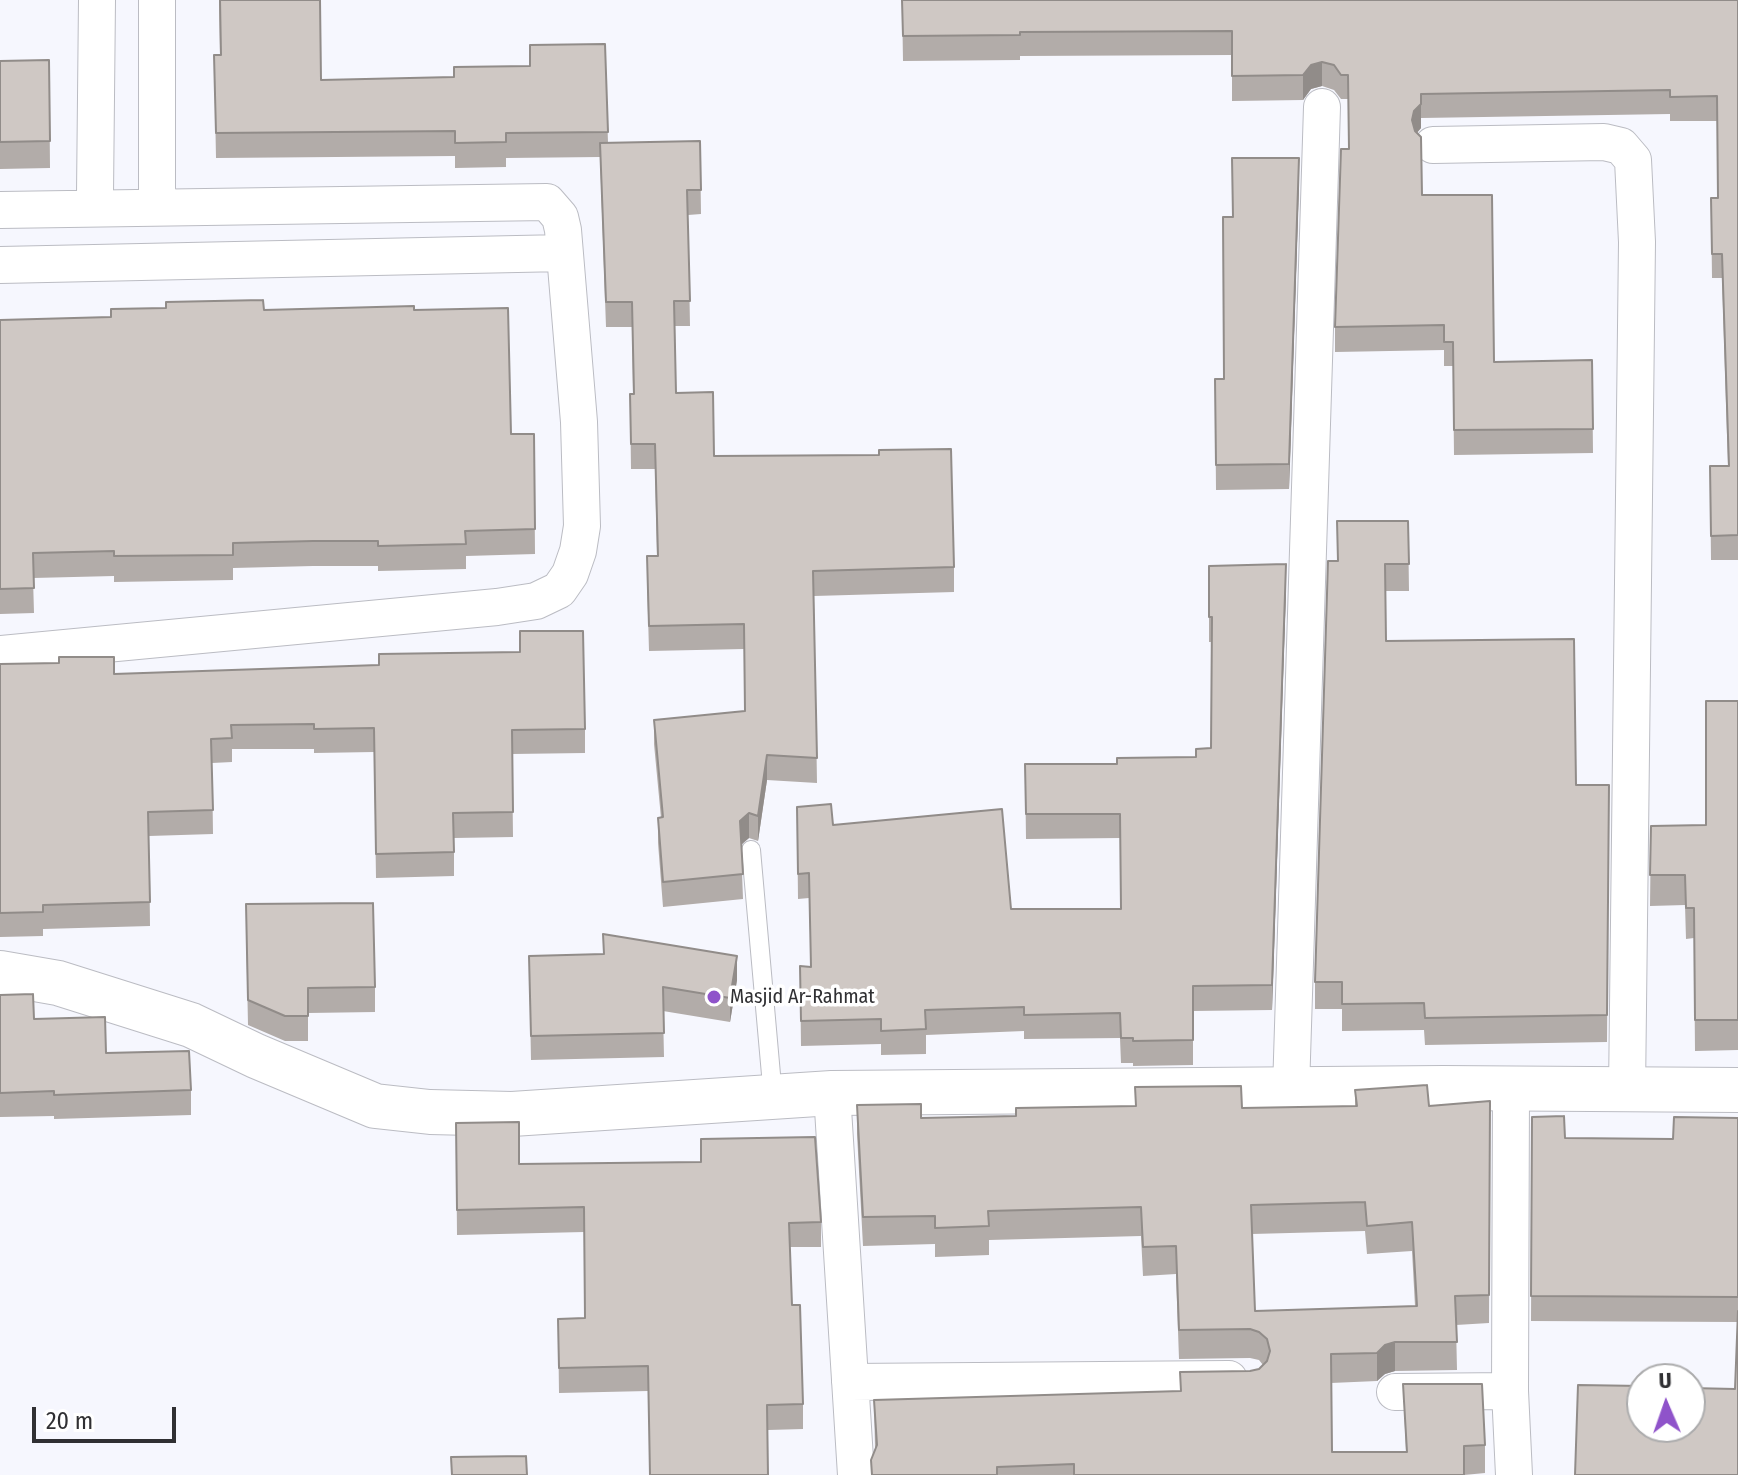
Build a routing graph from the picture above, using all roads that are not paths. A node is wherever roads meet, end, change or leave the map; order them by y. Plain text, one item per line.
1 (97, 0) edge
2 (157, 0) edge
3 (1322, 107) dead end
4 (1433, 145) dead end
5 (162, 207) junction
6 (99, 208) junction
7 (0, 210) edge
8 (564, 253) junction
9 (0, 265) edge
10 (0, 654) edge
11 (751, 850) dead end
12 (0, 973) edge
13 (1291, 1089) junction
14 (1511, 1089) junction
15 (1738, 1090) edge
16 (1627, 1091) junction
17 (832, 1093) junction
18 (773, 1097) junction
19 (1249, 1379) edge
20 (850, 1382) junction
21 (1510, 1391) junction
22 (1395, 1392) dead end
23 (856, 1475) edge
24 (1514, 1475) edge

1 - 6 street
2 - 5 street
3 - 13 street
4 - 16 street
5 - 6 street
5 - 8 street
6 - 7 street
8 - 9 street
8 - 10 street
11 - 18 lane
12 - 18 street
13 - 14 street
13 - 17 street
14 - 16 street
14 - 21 street
15 - 16 street
17 - 18 street
17 - 20 street
19 - 20 street
20 - 23 street
21 - 22 street
21 - 24 street

